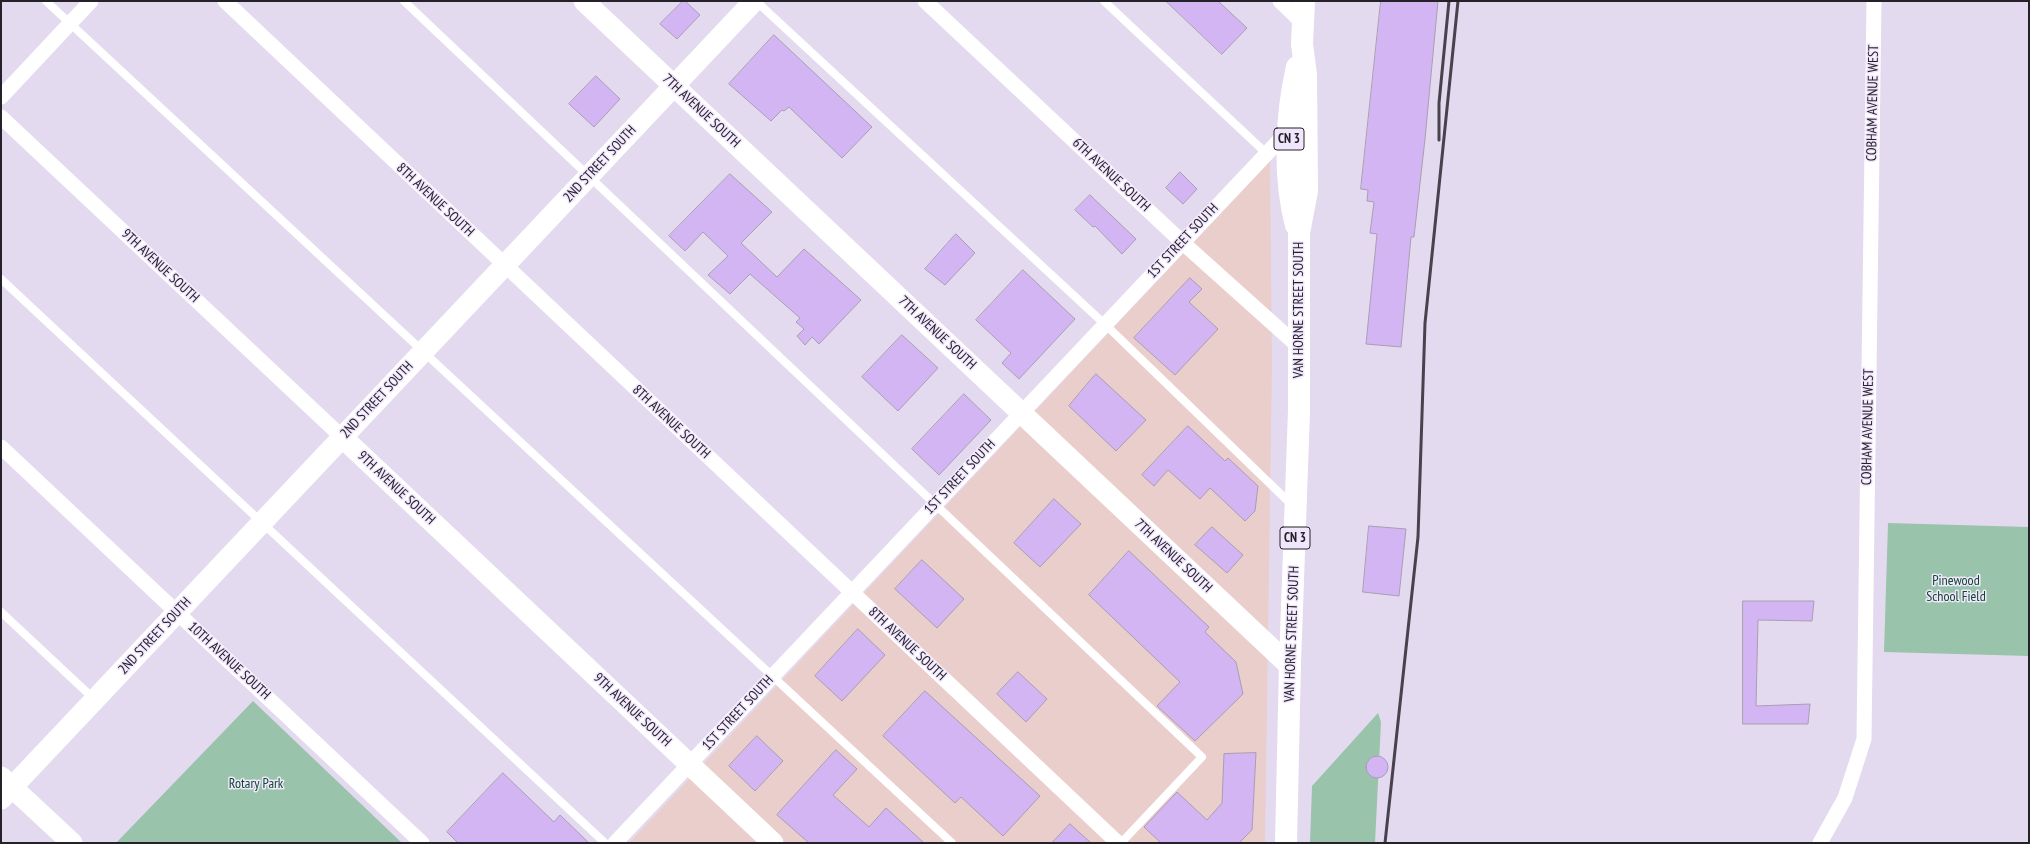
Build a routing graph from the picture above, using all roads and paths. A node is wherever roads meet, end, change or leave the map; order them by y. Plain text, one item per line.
1 (46, 1) edge
2 (91, 1) edge
3 (224, 1) edge
4 (404, 1) edge
5 (584, 1) edge
6 (755, 1) edge
7 (925, 1) edge
8 (1104, 1) edge
9 (1280, 1) edge
10 (1304, 1) edge
11 (1874, 1) edge
12 (70, 23) junction
13 (1303, 23) junction
14 (1302, 44) junction
15 (674, 86) junction
16 (1, 97) edge
17 (1307, 113) junction
18 (1, 117) edge
19 (1290, 129) junction
20 (1266, 153) junction
21 (589, 176) junction
22 (1299, 233) junction
23 (1182, 242) junction
24 (504, 265) junction
25 (1, 279) edge
26 (1105, 324) junction
27 (1299, 347) junction
28 (423, 351) junction
29 (1021, 413) junction
30 (342, 438) junction
31 (1, 447) edge
32 (936, 503) junction
33 (1296, 509) junction
34 (262, 522) junction
35 (852, 592) junction
36 (1, 612) edge
37 (177, 612) junction
38 (1290, 666) junction
39 (773, 676) junction
40 (94, 700) junction
41 (689, 764) junction
42 (5, 788) edge
43 (72, 843) edge
44 (422, 843) edge
45 (605, 843) edge
46 (615, 843) edge
47 (773, 843) edge
48 (952, 843) edge
49 (1119, 843) edge
50 (1286, 843) edge
51 (1820, 843) edge

1 - 12 lane
2 - 12 street
3 - 24 street, 8TH AVENUE SOUTH
4 - 21 lane
5 - 15 street, 7TH AVENUE SOUTH
6 - 15 street, 2ND STREET SOUTH
6 - 26 lane
7 - 23 street, 6TH AVENUE SOUTH
8 - 20 lane
9 - 13 street
10 - 13 highway, VAN HORNE STREET SOUTH / CN 3
11 - 51 street, COBHAM AVENUE WEST
12 - 16 street
12 - 28 lane
13 - 14 highway, VAN HORNE STREET SOUTH / CN 3
14 - 17 highway, VAN HORNE STREET SOUTH / CN 3
14 - 19 highway, VAN HORNE STREET SOUTH / CN 3
15 - 21 street, 2ND STREET SOUTH
15 - 29 street, 7TH AVENUE SOUTH
17 - 19 street, 1ST STREET SOUTH
17 - 22 highway, VAN HORNE STREET SOUTH / CN 3
18 - 30 street, 9TH AVENUE SOUTH
19 - 20 street, 1ST STREET SOUTH
19 - 22 highway, VAN HORNE STREET SOUTH / CN 3
20 - 23 street, 1ST STREET SOUTH
21 - 24 street, 2ND STREET SOUTH
21 - 32 lane
22 - 27 highway, VAN HORNE STREET SOUTH / CN 3
23 - 26 street, 1ST STREET SOUTH
23 - 27 street, 6TH AVENUE SOUTH
24 - 28 street, 2ND STREET SOUTH
24 - 35 street, 8TH AVENUE SOUTH
25 - 34 lane
26 - 29 street, 1ST STREET SOUTH
26 - 33 lane
27 - 33 highway, VAN HORNE STREET SOUTH / CN 3
28 - 30 street, 2ND STREET SOUTH
28 - 39 lane
29 - 32 street, 1ST STREET SOUTH
29 - 38 street, 7TH AVENUE SOUTH
30 - 34 street, 2ND STREET SOUTH
30 - 41 street, 9TH AVENUE SOUTH
31 - 37 street, 10TH AVENUE SOUTH
32 - 35 street, 1ST STREET SOUTH
32 - 49 lane
33 - 38 highway, VAN HORNE STREET SOUTH / CN 3
34 - 37 street, 2ND STREET SOUTH
34 - 45 lane
35 - 39 street, 1ST STREET SOUTH
35 - 49 street, 8TH AVENUE SOUTH
36 - 40 lane
37 - 40 street, 2ND STREET SOUTH
37 - 44 street, 10TH AVENUE SOUTH
38 - 50 highway, VAN HORNE STREET SOUTH / CN 3
39 - 41 street, 1ST STREET SOUTH
39 - 48 lane
40 - 42 street, 2ND STREET SOUTH
41 - 46 street, 1ST STREET SOUTH
41 - 47 street, 9TH AVENUE SOUTH
42 - 43 street

